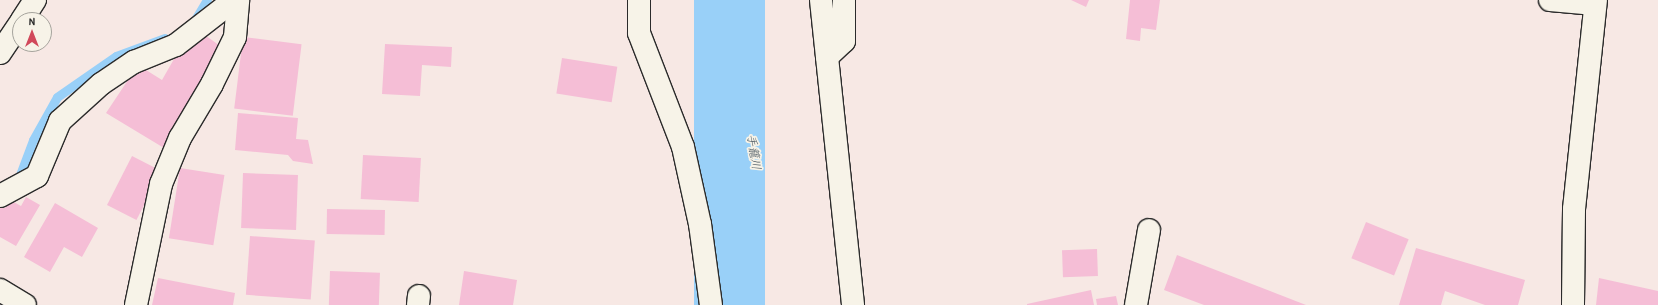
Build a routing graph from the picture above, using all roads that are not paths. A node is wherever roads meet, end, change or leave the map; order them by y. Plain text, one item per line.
1 (36, 0) edge
2 (234, 0) edge
3 (238, 0) edge
4 (639, 0) edge
5 (820, 0) edge
6 (844, 0) edge
7 (1550, 0) edge
8 (1595, 2) edge
9 (28, 12) edge
10 (12, 35) edge
11 (0, 53) edge
12 (827, 57) junction
13 (0, 196) edge
14 (1149, 230) dead end
15 (136, 305) edge
16 (711, 305) edge
17 (854, 305) edge
18 (1136, 305) edge
19 (1573, 305) edge

1 - 9 street
2 - 13 street
3 - 15 street
4 - 16 street
5 - 12 street
6 - 12 street
7 - 8 street
8 - 19 street
10 - 11 street
12 - 17 street
14 - 18 street

